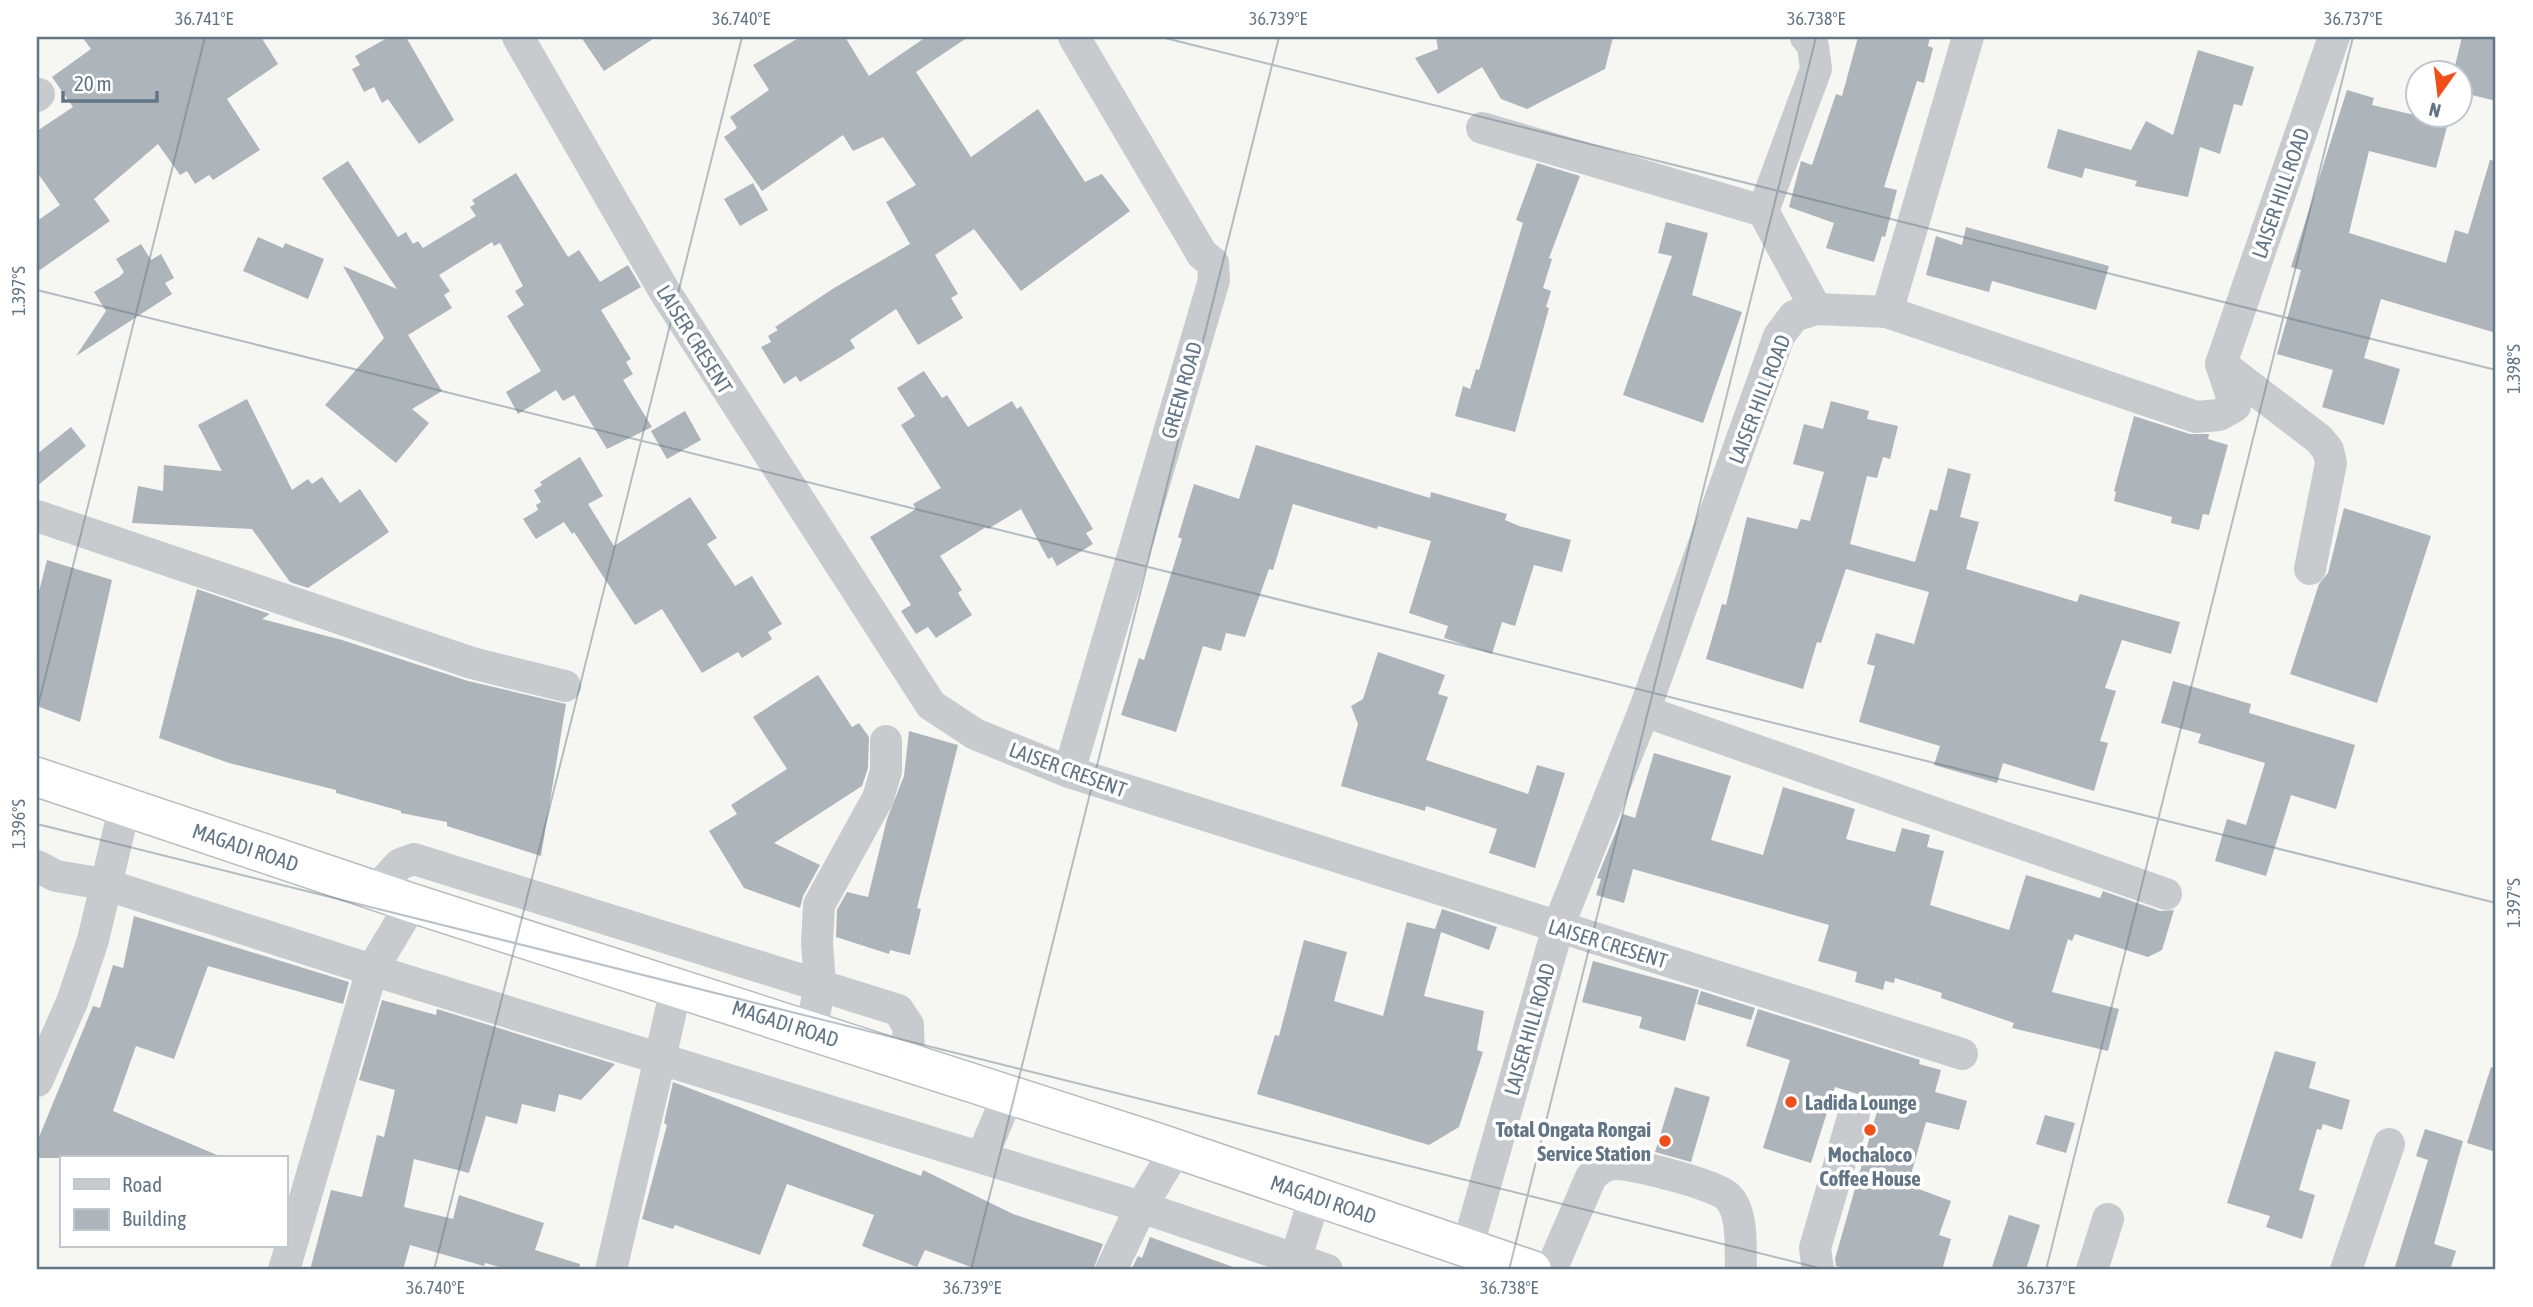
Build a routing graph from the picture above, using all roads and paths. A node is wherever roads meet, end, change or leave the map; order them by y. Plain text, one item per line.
1 (518, 37) edge
2 (1074, 37) edge
3 (1805, 37) edge
4 (1968, 37) edge
5 (2334, 37) edge
6 (1482, 128) dead end
7 (1763, 211) junction
8 (1816, 309) junction
9 (1887, 312) junction
10 (2221, 364) junction
11 (38, 521) edge
12 (2310, 569) dead end
13 (565, 686) dead end
14 (1644, 711) junction
15 (886, 741) dead end
16 (1069, 772) junction
17 (37, 777) edge
18 (125, 805) junction
19 (37, 866) edge
20 (104, 884) junction
21 (375, 891) junction
22 (2166, 894) dead end
23 (412, 903) junction
24 (1558, 927) junction
25 (372, 970) junction
26 (781, 974) junction
27 (820, 984) junction
28 (676, 989) junction
29 (769, 1019) junction
30 (811, 1032) junction
31 (1962, 1054) dead end
32 (658, 1059) junction
33 (909, 1063) junction
34 (37, 1082) edge
35 (1007, 1095) junction
36 (1854, 1114) dead end
37 (2389, 1144) dead end
38 (1176, 1149) junction
39 (982, 1157) junction
40 (1315, 1197) junction
41 (1141, 1207) junction
42 (2108, 1219) dead end
43 (1467, 1249) junction
44 (1294, 1266) edge
45 (284, 1270) edge
46 (611, 1270) edge
47 (1111, 1270) edge
48 (1327, 1270) edge
49 (1532, 1270) edge
50 (1551, 1270) edge
51 (1741, 1270) edge
52 (1818, 1270) edge
53 (2092, 1270) edge
54 (2346, 1270) edge

1 - 16 street, LAISER CRESENT
2 - 16 street, GREEN ROAD
3 - 7 street
4 - 9 street
5 - 10 street, LAISER HILL ROAD
6 - 7 street
7 - 8 street
8 - 9 street
8 - 14 street, LAISER HILL ROAD
9 - 10 street
10 - 12 street
11 - 13 street
14 - 22 street
14 - 24 street, LAISER HILL ROAD
15 - 27 street
16 - 24 street, LAISER CRESENT
17 - 18 highway, MAGADI ROAD
18 - 20 street
18 - 21 highway, MAGADI ROAD
19 - 20 street
20 - 25 street
20 - 34 street
21 - 23 highway, MAGADI ROAD
21 - 26 street
23 - 25 street
23 - 28 highway, MAGADI ROAD
24 - 31 street, LAISER CRESENT
24 - 43 street, LAISER HILL ROAD
25 - 32 street
25 - 45 street
26 - 27 street
26 - 29 street
27 - 30 street
27 - 33 street
28 - 29 highway, MAGADI ROAD
28 - 32 street
29 - 30 highway, MAGADI ROAD
30 - 33 highway, MAGADI ROAD
32 - 39 street
32 - 46 street
33 - 35 highway, MAGADI ROAD
35 - 38 highway, MAGADI ROAD
35 - 39 street
36 - 52 street
37 - 54 street
38 - 40 highway, MAGADI ROAD
38 - 41 street
39 - 41 street
40 - 43 highway, MAGADI ROAD
40 - 44 street
41 - 44 street
41 - 47 street
42 - 53 street
43 - 49 highway, MAGADI ROAD
44 - 48 street
50 - 51 street

